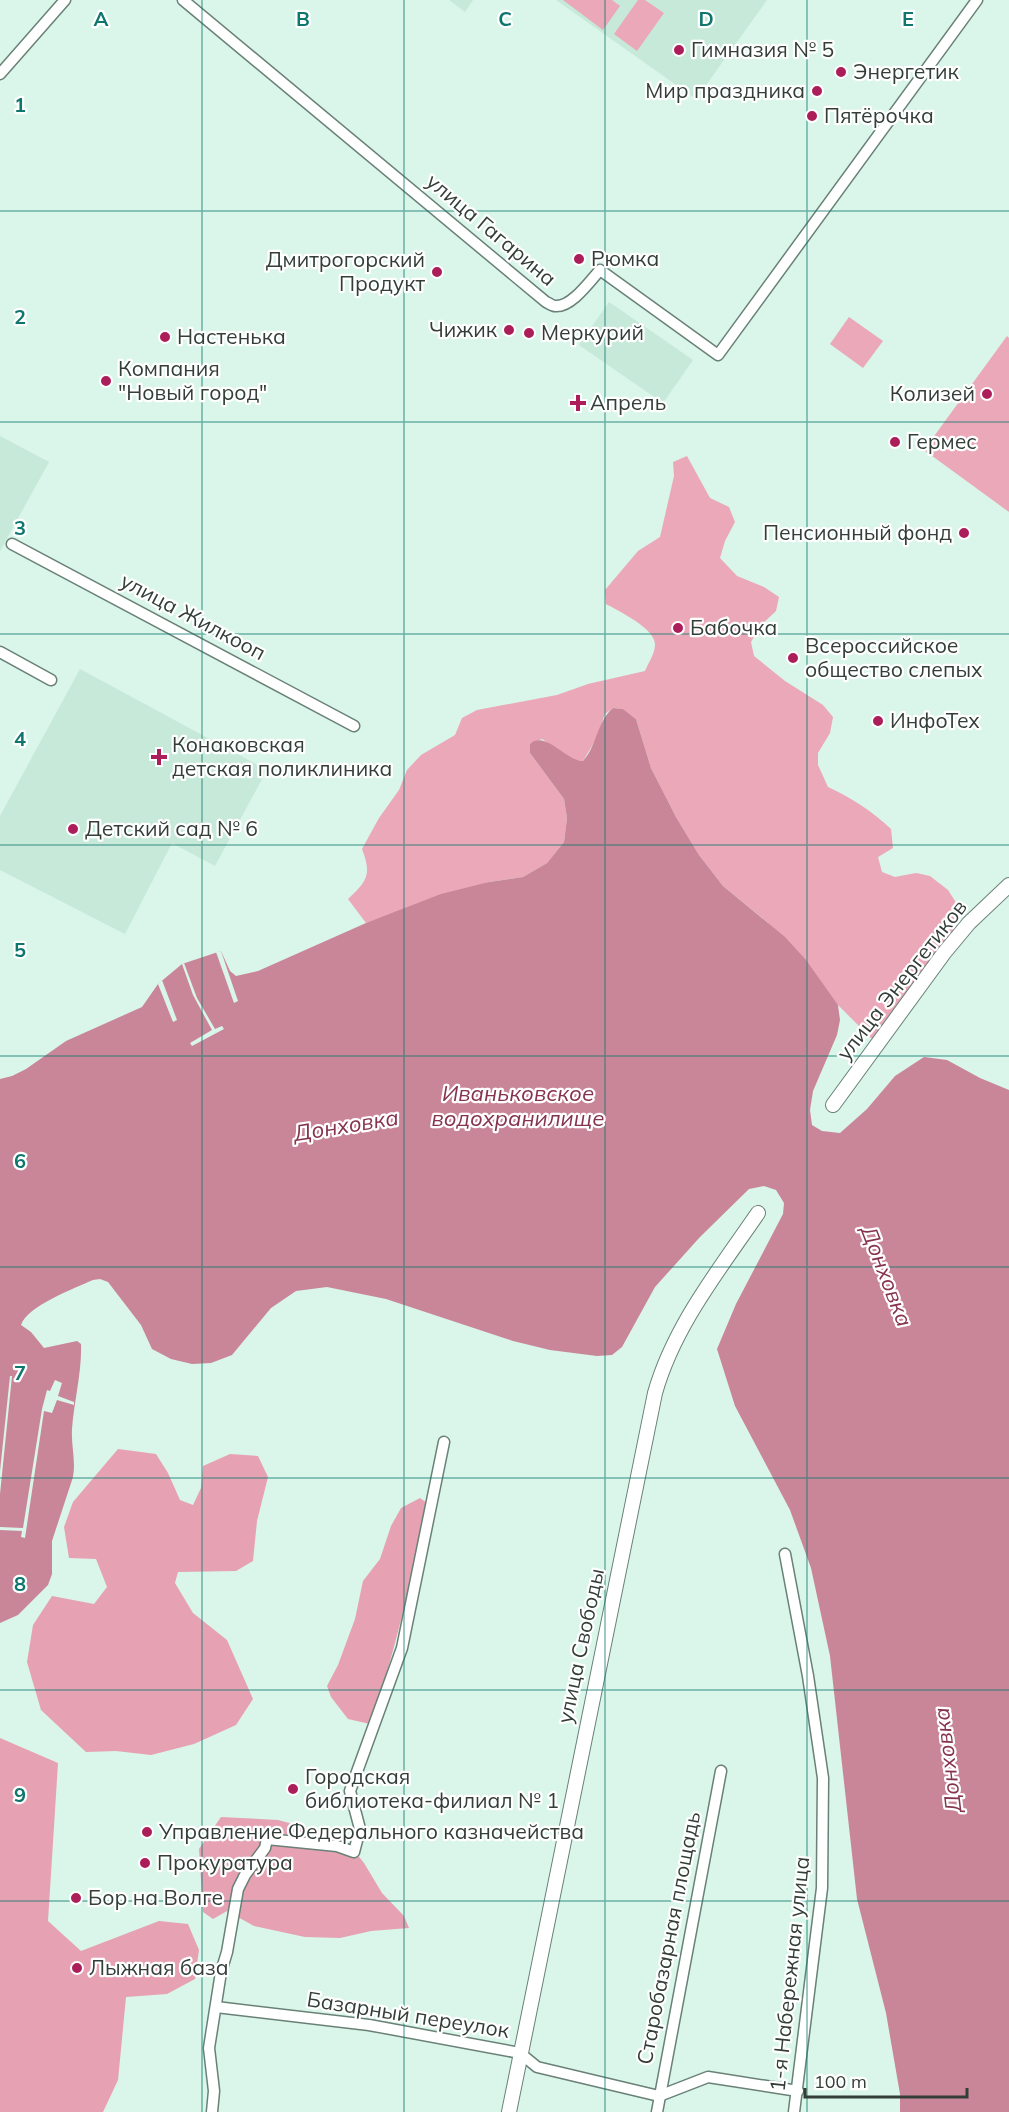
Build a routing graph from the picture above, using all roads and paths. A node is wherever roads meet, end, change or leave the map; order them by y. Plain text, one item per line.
1 (65, 0) edge
2 (183, 0) edge
3 (977, 0) edge
4 (0, 74) edge
5 (12, 544) dead end
6 (0, 652) edge
7 (51, 680) dead end
8 (354, 726) dead end
9 (1009, 885) edge
10 (832, 1105) dead end
11 (758, 1213) dead end
12 (444, 1442) dead end
13 (785, 1554) dead end
14 (721, 1771) dead end
15 (216, 2007) junction
16 (520, 2053) junction
17 (798, 2091) junction
18 (659, 2096) junction
19 (212, 2112) edge
20 (509, 2112) edge
21 (657, 2112) edge
22 (794, 2112) edge

1 - 4 street
2 - 3 street, улица Гагарина
5 - 8 street, улица Жилкооп
6 - 7 street
9 - 10 main road, улица Энергетиков
11 - 16 main road, улица Свободы
12 - 15 street
13 - 17 street, 1-я Набережная улица
14 - 18 street, Старобазарная площадь
15 - 16 street, Базарный переулок
15 - 19 street
16 - 18 street, Базарный переулок
16 - 20 main road, улица Свободы
17 - 18 street
17 - 22 street, 1-я Набережная улица
18 - 21 street, Старобазарная площадь

